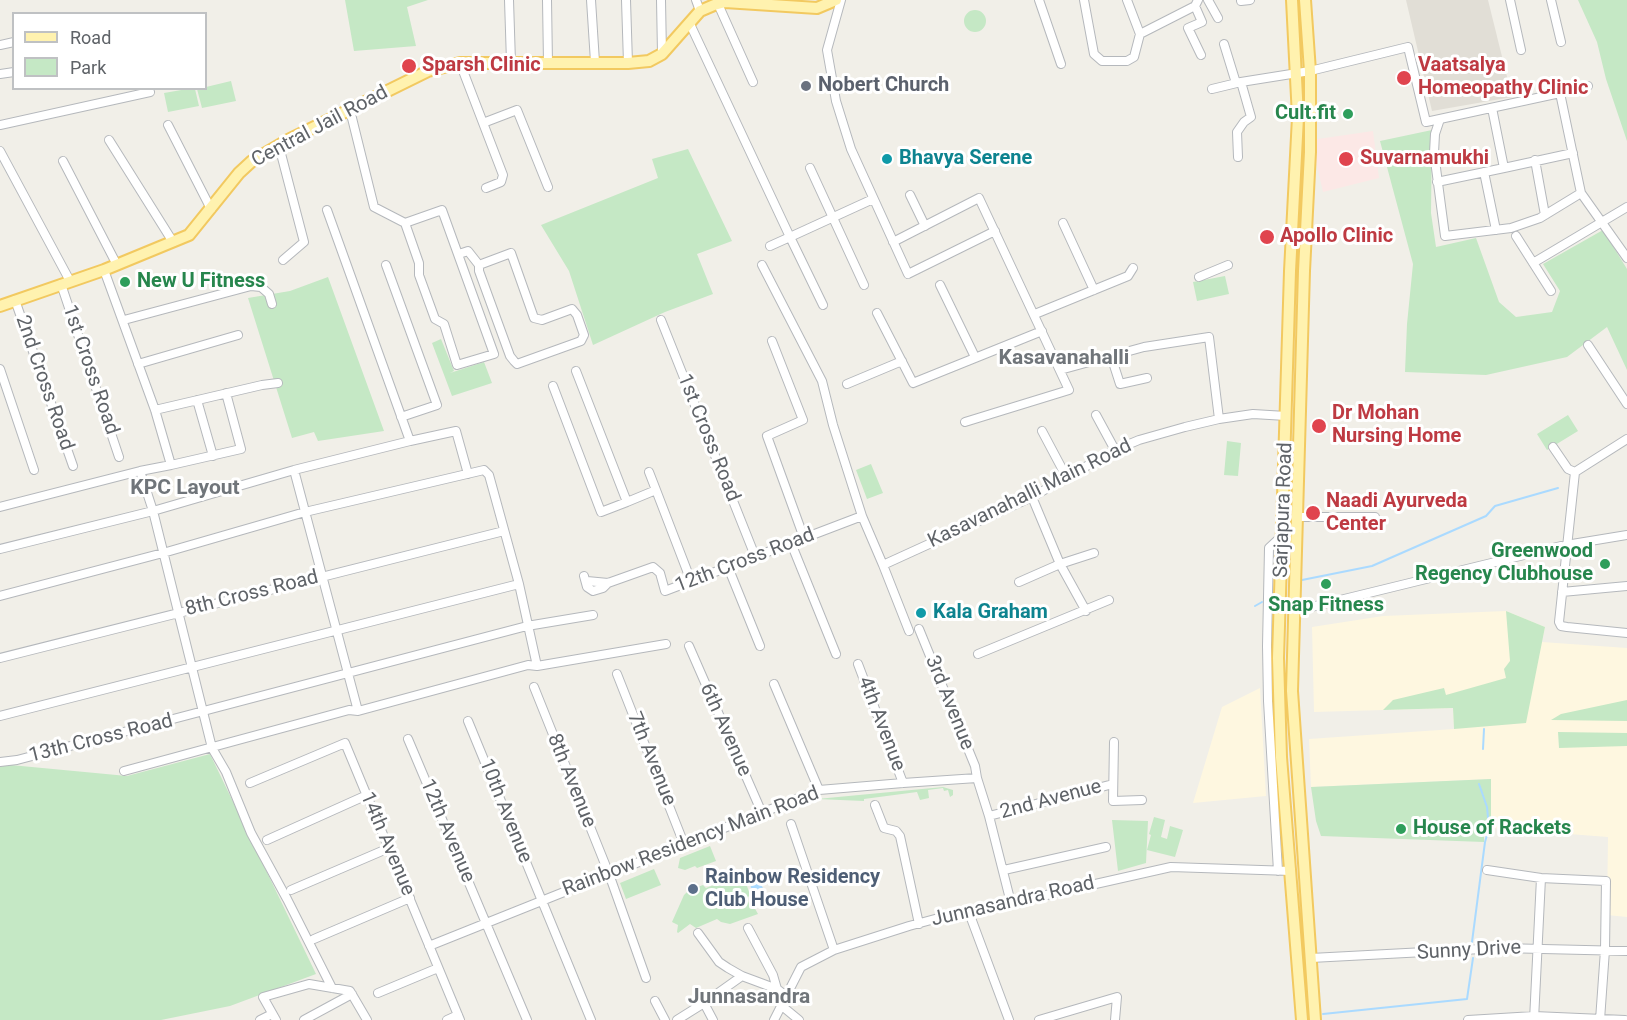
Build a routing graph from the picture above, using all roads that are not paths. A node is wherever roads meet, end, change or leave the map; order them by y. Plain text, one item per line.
1 (509, 0) edge
2 (547, 0) edge
3 (591, 0) edge
4 (626, 0) edge
5 (661, 0) edge
6 (696, 0) edge
7 (838, 0) edge
8 (1039, 0) edge
9 (1084, 0) edge
10 (1127, 0) edge
11 (1208, 0) edge
12 (1292, 0) edge
13 (1305, 0) edge
14 (1510, 0) edge
15 (1551, 0) edge
16 (1196, 3) edge
17 (718, 4) junction
18 (700, 11) junction
19 (1218, 18) dead end
20 (690, 24) junction
21 (1140, 34) junction
22 (1561, 42) dead end
23 (1224, 44) dead end
24 (1521, 50) dead end
25 (662, 54) junction
26 (1201, 55) dead end
27 (511, 62) junction
28 (595, 62) junction
29 (460, 63) junction
30 (548, 63) junction
31 (628, 63) junction
32 (1060, 64) dead end
33 (1310, 70) junction
34 (1297, 73) junction
35 (753, 82) dead end
36 (1238, 82) junction
37 (1588, 86) dead end
38 (1212, 89) dead end
39 (150, 92) dead end
40 (1560, 93) junction
41 (1492, 108) junction
42 (350, 110) junction
43 (1440, 119) junction
44 (483, 123) junction
45 (0, 125) edge
46 (168, 125) dead end
47 (109, 140) dead end
48 (279, 146) junction
49 (0, 151) edge
50 (1573, 153) junction
51 (1238, 157) dead end
52 (1535, 160) junction
53 (63, 161) dead end
54 (810, 168) dead end
55 (1504, 168) junction
56 (1484, 172) junction
57 (1437, 182) junction
58 (548, 187) dead end
59 (486, 188) dead end
60 (1581, 192) junction
61 (910, 195) dead end
62 (873, 199) junction
63 (1627, 207) edge
64 (211, 209) junction
65 (327, 210) dead end
66 (1545, 215) junction
67 (833, 217) junction
68 (1603, 222) junction
69 (1063, 223) dead end
70 (405, 224) junction
71 (926, 226) junction
72 (1496, 230) junction
73 (995, 231) junction
74 (1516, 236) dead end
75 (790, 237) junction
76 (173, 242) junction
77 (893, 242) junction
78 (770, 246) dead end
79 (459, 254) junction
80 (1627, 258) edge
81 (284, 260) dead end
82 (1533, 263) junction
83 (117, 264) junction
84 (1228, 264) dead end
85 (386, 265) dead end
86 (479, 265) junction
87 (762, 265) dead end
88 (1133, 268) dead end
89 (104, 270) junction
90 (1304, 271) junction
91 (1290, 272) junction
92 (1199, 277) dead end
93 (65, 282) junction
94 (864, 285) dead end
95 (940, 285) dead end
96 (1094, 290) junction
97 (1551, 291) dead end
98 (15, 300) junction
99 (272, 304) dead end
100 (824, 305) dead end
101 (0, 306) edge
102 (877, 314) dead end
103 (1035, 314) junction
104 (124, 320) junction
105 (661, 320) dead end
106 (1042, 331) junction
107 (238, 335) dead end
108 (772, 341) dead end
109 (1588, 345) dead end
110 (1111, 356) junction
111 (975, 357) junction
112 (902, 361) junction
113 (138, 364) junction
114 (0, 369) edge
115 (1060, 370) junction
116 (576, 371) dead end
117 (1148, 378) dead end
118 (278, 383) dead end
119 (847, 384) dead end
120 (553, 386) dead end
121 (226, 393) junction
122 (197, 400) junction
123 (1627, 404) edge
124 (155, 410) junction
125 (1096, 415) dead end
126 (1286, 416) junction
127 (401, 417) junction
128 (1219, 419) junction
129 (964, 422) dead end
130 (1042, 430) dead end
131 (1627, 439) edge
132 (410, 441) junction
133 (1553, 447) dead end
134 (1115, 450) junction
135 (213, 456) junction
136 (119, 457) dead end
137 (171, 465) junction
138 (73, 466) dead end
139 (34, 470) dead end
140 (294, 470) junction
141 (140, 471) junction
142 (649, 472) dead end
143 (1575, 472) junction
144 (468, 474) junction
145 (1067, 478) junction
146 (656, 490) junction
147 (1032, 497) junction
148 (627, 502) junction
149 (0, 507) edge
150 (153, 511) junction
151 (305, 512) junction
152 (862, 516) junction
153 (1297, 517) junction
154 (1375, 517) dead end
155 (504, 531) junction
156 (1627, 535) edge
157 (804, 538) junction
158 (791, 543) junction
159 (1564, 545) junction
160 (0, 549) edge
161 (1094, 553) dead end
162 (164, 554) junction
163 (755, 556) junction
164 (1060, 564) junction
165 (883, 565) junction
166 (728, 567) junction
167 (322, 577) junction
168 (585, 579) dead end
169 (691, 581) junction
170 (1019, 582) dead end
171 (519, 584) junction
172 (1627, 586) edge
173 (1562, 592) junction
174 (0, 596) edge
175 (1109, 600) dead end
176 (1086, 611) junction
177 (1294, 611) junction
178 (178, 613) junction
179 (593, 615) dead end
180 (527, 626) junction
181 (919, 629) dead end
182 (909, 631) dead end
183 (337, 632) junction
184 (1627, 633) edge
185 (666, 644) dead end
186 (689, 646) dead end
187 (760, 646) dead end
188 (836, 654) dead end
189 (978, 654) dead end
190 (1272, 657) junction
191 (0, 658) edge
192 (858, 664) dead end
193 (537, 666) junction
194 (191, 667) junction
195 (348, 673) junction
196 (617, 674) dead end
197 (774, 684) dead end
198 (534, 687) dead end
199 (358, 711) junction
200 (202, 713) junction
201 (0, 716) edge
202 (468, 721) dead end
203 (408, 739) dead end
204 (1114, 742) dead end
205 (212, 748) junction
206 (0, 762) edge
207 (1282, 763) junction
208 (1296, 763) junction
209 (124, 771) dead end
210 (977, 778) junction
211 (250, 783) dead end
212 (903, 783) junction
213 (1113, 784) junction
214 (819, 790) junction
215 (367, 795) junction
216 (1142, 800) dead end
217 (875, 805) dead end
218 (762, 813) junction
219 (989, 816) junction
220 (791, 825) dead end
221 (267, 840) dead end
222 (684, 844) junction
223 (1106, 847) dead end
224 (389, 848) junction
225 (1004, 870) junction
226 (1487, 870) dead end
227 (1278, 871) junction
228 (1291, 871) junction
229 (609, 874) junction
230 (1541, 878) junction
231 (291, 890) dead end
232 (410, 898) junction
233 (541, 901) junction
234 (1011, 903) junction
235 (968, 910) junction
236 (487, 923) junction
237 (919, 924) junction
238 (748, 928) dead end
239 (698, 933) dead end
240 (314, 939) dead end
241 (429, 946) junction
242 (1536, 949) junction
243 (834, 950) junction
244 (1605, 951) junction
245 (1627, 951) edge
246 (1311, 958) junction
247 (438, 968) junction
248 (742, 976) junction
249 (646, 978) dead end
250 (332, 988) junction
251 (777, 989) junction
252 (378, 993) dead end
253 (352, 994) junction
254 (786, 996) junction
255 (655, 1001) dead end
256 (704, 1003) junction
257 (782, 1006) junction
258 (274, 1017) edge
259 (459, 1018) edge
260 (1534, 1018) edge
261 (1600, 1019) edge
262 (260, 1020) edge
263 (304, 1020) edge
264 (367, 1020) edge
265 (447, 1020) edge
266 (526, 1020) edge
267 (591, 1020) edge
268 (664, 1020) edge
269 (677, 1020) edge
270 (713, 1020) edge
271 (774, 1020) edge
272 (799, 1020) edge
273 (1009, 1020) edge
274 (1040, 1020) edge
275 (1115, 1020) edge
276 (1302, 1020) edge
277 (1315, 1020) edge
278 (1468, 1020) edge
279 (1625, 1020) edge

1 - 27 street
2 - 30 street
3 - 28 street
4 - 31 street
5 - 25 street
6 - 18 street
7 - 17 main road
7 - 62 street
8 - 32 street
9 - 21 street
10 - 21 street
11 - 19 street
12 - 34 main road, Sarjapura Road
13 - 33 main road, Sarjapura Road
14 - 24 street
15 - 22 street
16 - 21 street
16 - 26 street
17 - 18 main road
17 - 35 street
18 - 20 main road
20 - 25 main road
20 - 75 street
23 - 36 street
25 - 31 main road, Central Jail Road
27 - 29 main road, Central Jail Road
27 - 30 main road, Central Jail Road
28 - 30 main road, Central Jail Road
28 - 31 main road, Central Jail Road
29 - 42 main road, Central Jail Road
29 - 44 street
33 - 34 street
33 - 43 street
33 - 90 main road, Sarjapura Road
34 - 36 street
34 - 91 main road, Sarjapura Road
36 - 38 street
36 - 51 street
37 - 40 street
39 - 45 street
40 - 41 street
40 - 50 street
41 - 43 street
41 - 55 street
42 - 48 main road, Central Jail Road
42 - 70 street
43 - 57 street
44 - 58 street
44 - 59 street
46 - 64 street
47 - 76 street
48 - 64 main road, Central Jail Road
48 - 81 street
49 - 93 street, 1st Cross Road
50 - 52 street
50 - 60 street
52 - 55 street
52 - 66 street
53 - 83 street
54 - 67 street
55 - 56 street
56 - 57 street
56 - 72 street
57 - 72 street
60 - 66 street
60 - 68 street
61 - 71 street
62 - 67 street
62 - 77 street
63 - 68 street
64 - 76 main road, Central Jail Road
65 - 127 street
66 - 72 street
67 - 75 street
67 - 94 street
68 - 80 street
68 - 82 street
69 - 96 street
70 - 79 street
70 - 79 street
71 - 73 street
71 - 77 street
73 - 77 street
73 - 103 street
74 - 82 street
75 - 78 street
75 - 100 street
76 - 83 main road, Central Jail Road
79 - 86 street
82 - 97 street
83 - 89 main road, Central Jail Road
84 - 92 street
85 - 127 street
86 - 86 street
87 - 152 street
88 - 96 street
89 - 93 main road, Central Jail Road
89 - 104 street
90 - 91 main road
90 - 153 main road, Sarjapura Road
91 - 126 main road, Sarjapura Road
93 - 98 main road, Central Jail Road
93 - 136 street, 1st Cross Road
95 - 111 street
96 - 103 street
98 - 101 main road, Central Jail Road
98 - 138 street, 2nd Cross Road
99 - 104 street
102 - 112 street
103 - 106 street
104 - 113 street
105 - 163 street, 1st Cross Road
106 - 111 street
106 - 115 street
107 - 113 street
108 - 157 street
109 - 123 street
110 - 115 street
110 - 117 street
110 - 128 street
111 - 112 street
112 - 119 street
113 - 124 street
114 - 139 street
115 - 129 street
116 - 148 street
118 - 121 street
120 - 148 street
121 - 122 street
121 - 135 street
122 - 124 street
122 - 135 street
124 - 137 street
125 - 134 street
126 - 128 street, Kasavanahalli Main Road
126 - 190 main road, Sarjapura Road
127 - 132 street
128 - 134 street, Kasavanahalli Main Road
130 - 145 street
131 - 143 street
132 - 140 street
132 - 144 street
133 - 143 street
134 - 145 street, Kasavanahalli Main Road
135 - 137 street
137 - 141 street
140 - 150 street
140 - 151 street
141 - 149 street
141 - 150 street
142 - 146 street
143 - 159 street
144 - 151 street
144 - 155 street
145 - 147 street, Kasavanahalli Main Road
146 - 148 street
146 - 169 street
147 - 164 street
147 - 165 street, Kasavanahalli Main Road
150 - 160 street
150 - 162 street
151 - 162 street
151 - 167 street
152 - 157 street, 12th Cross Road
152 - 165 street
153 - 154 street
153 - 177 main road, Sarjapura Road
155 - 167 street, 8th Cross Road
155 - 171 street
156 - 159 street
157 - 158 street, 12th Cross Road
158 - 163 street, 12th Cross Road
158 - 188 street
159 - 173 street
159 - 177 street
161 - 164 street
162 - 174 street
162 - 178 street
163 - 166 street, 12th Cross Road
164 - 170 street
164 - 176 street
165 - 182 street
166 - 169 street, 12th Cross Road
166 - 187 street
167 - 178 street, 8th Cross Road
167 - 183 street
168 - 169 street, 12th Cross Road
171 - 180 street
171 - 183 street
172 - 173 street
173 - 184 street
175 - 176 street
176 - 189 street
177 - 208 main road, Sarjapura Road
178 - 191 street, 8th Cross Road
178 - 194 street
179 - 180 street, 13th Cross Road
180 - 193 street
180 - 195 street, 13th Cross Road
181 - 210 street, 3rd Avenue
183 - 194 street
183 - 195 street
185 - 193 street
186 - 218 street, 6th Avenue
190 - 207 main road, Sarjapura Road
190 - 227 street
192 - 212 street, 4th Avenue
193 - 199 street
194 - 200 street
194 - 201 street
195 - 199 street
195 - 200 street, 13th Cross Road
196 - 222 street, 7th Avenue
197 - 214 street
198 - 229 street, 8th Avenue
199 - 205 street
200 - 205 street
200 - 206 street, 13th Cross Road
202 - 233 street, 10th Avenue
203 - 236 street, 12th Avenue
204 - 213 street, 2nd Avenue
205 - 209 street
205 - 250 street
207 - 208 main road
207 - 228 main road, Sarjapura Road
208 - 246 main road, Sarjapura Road
210 - 212 street, Rainbow Residency Main Road
210 - 219 street
211 - 215 street, 14th Avenue
212 - 214 street, Rainbow Residency Main Road
213 - 216 street, 2nd Avenue
213 - 219 street, 2nd Avenue
214 - 218 street, Rainbow Residency Main Road
215 - 221 street
215 - 224 street, 14th Avenue
217 - 237 street
218 - 222 street, Rainbow Residency Main Road
219 - 225 street
220 - 243 street
222 - 229 street, Rainbow Residency Main Road
223 - 225 street
224 - 231 street
224 - 232 street, 14th Avenue
225 - 234 street
226 - 230 street
227 - 228 street, Junnasandra Road
227 - 234 street, Junnasandra Road
228 - 276 main road, Sarjapura Road
229 - 233 street, Rainbow Residency Main Road
229 - 249 street, 8th Avenue
230 - 242 street
230 - 244 street
232 - 240 street
232 - 241 street, 14th Avenue
233 - 236 street, Rainbow Residency Main Road
233 - 267 street, 10th Avenue
234 - 235 street, Junnasandra Road
235 - 237 street, Junnasandra Road
235 - 273 street
236 - 241 street, Rainbow Residency Main Road
236 - 266 street, 12th Avenue
237 - 243 street, Junnasandra Road
238 - 251 street
239 - 248 street
241 - 247 street, 14th Avenue
242 - 244 street, Sunny Drive
242 - 246 street, Sunny Drive
242 - 260 street
243 - 254 street, Junnasandra Road
244 - 245 street, Sunny Drive
244 - 261 street
246 - 277 main road, Sarjapura Road
247 - 252 street
247 - 259 street, 14th Avenue
248 - 251 street
248 - 256 street
250 - 253 street
250 - 258 street
251 - 254 street
253 - 263 street
253 - 264 street
254 - 257 street, Junnasandra Road
255 - 268 street
256 - 269 street
256 - 270 street
257 - 271 street, Junnasandra Road
257 - 272 street
258 - 262 street
259 - 265 street
260 - 261 street
260 - 278 street
261 - 279 street
274 - 275 street

